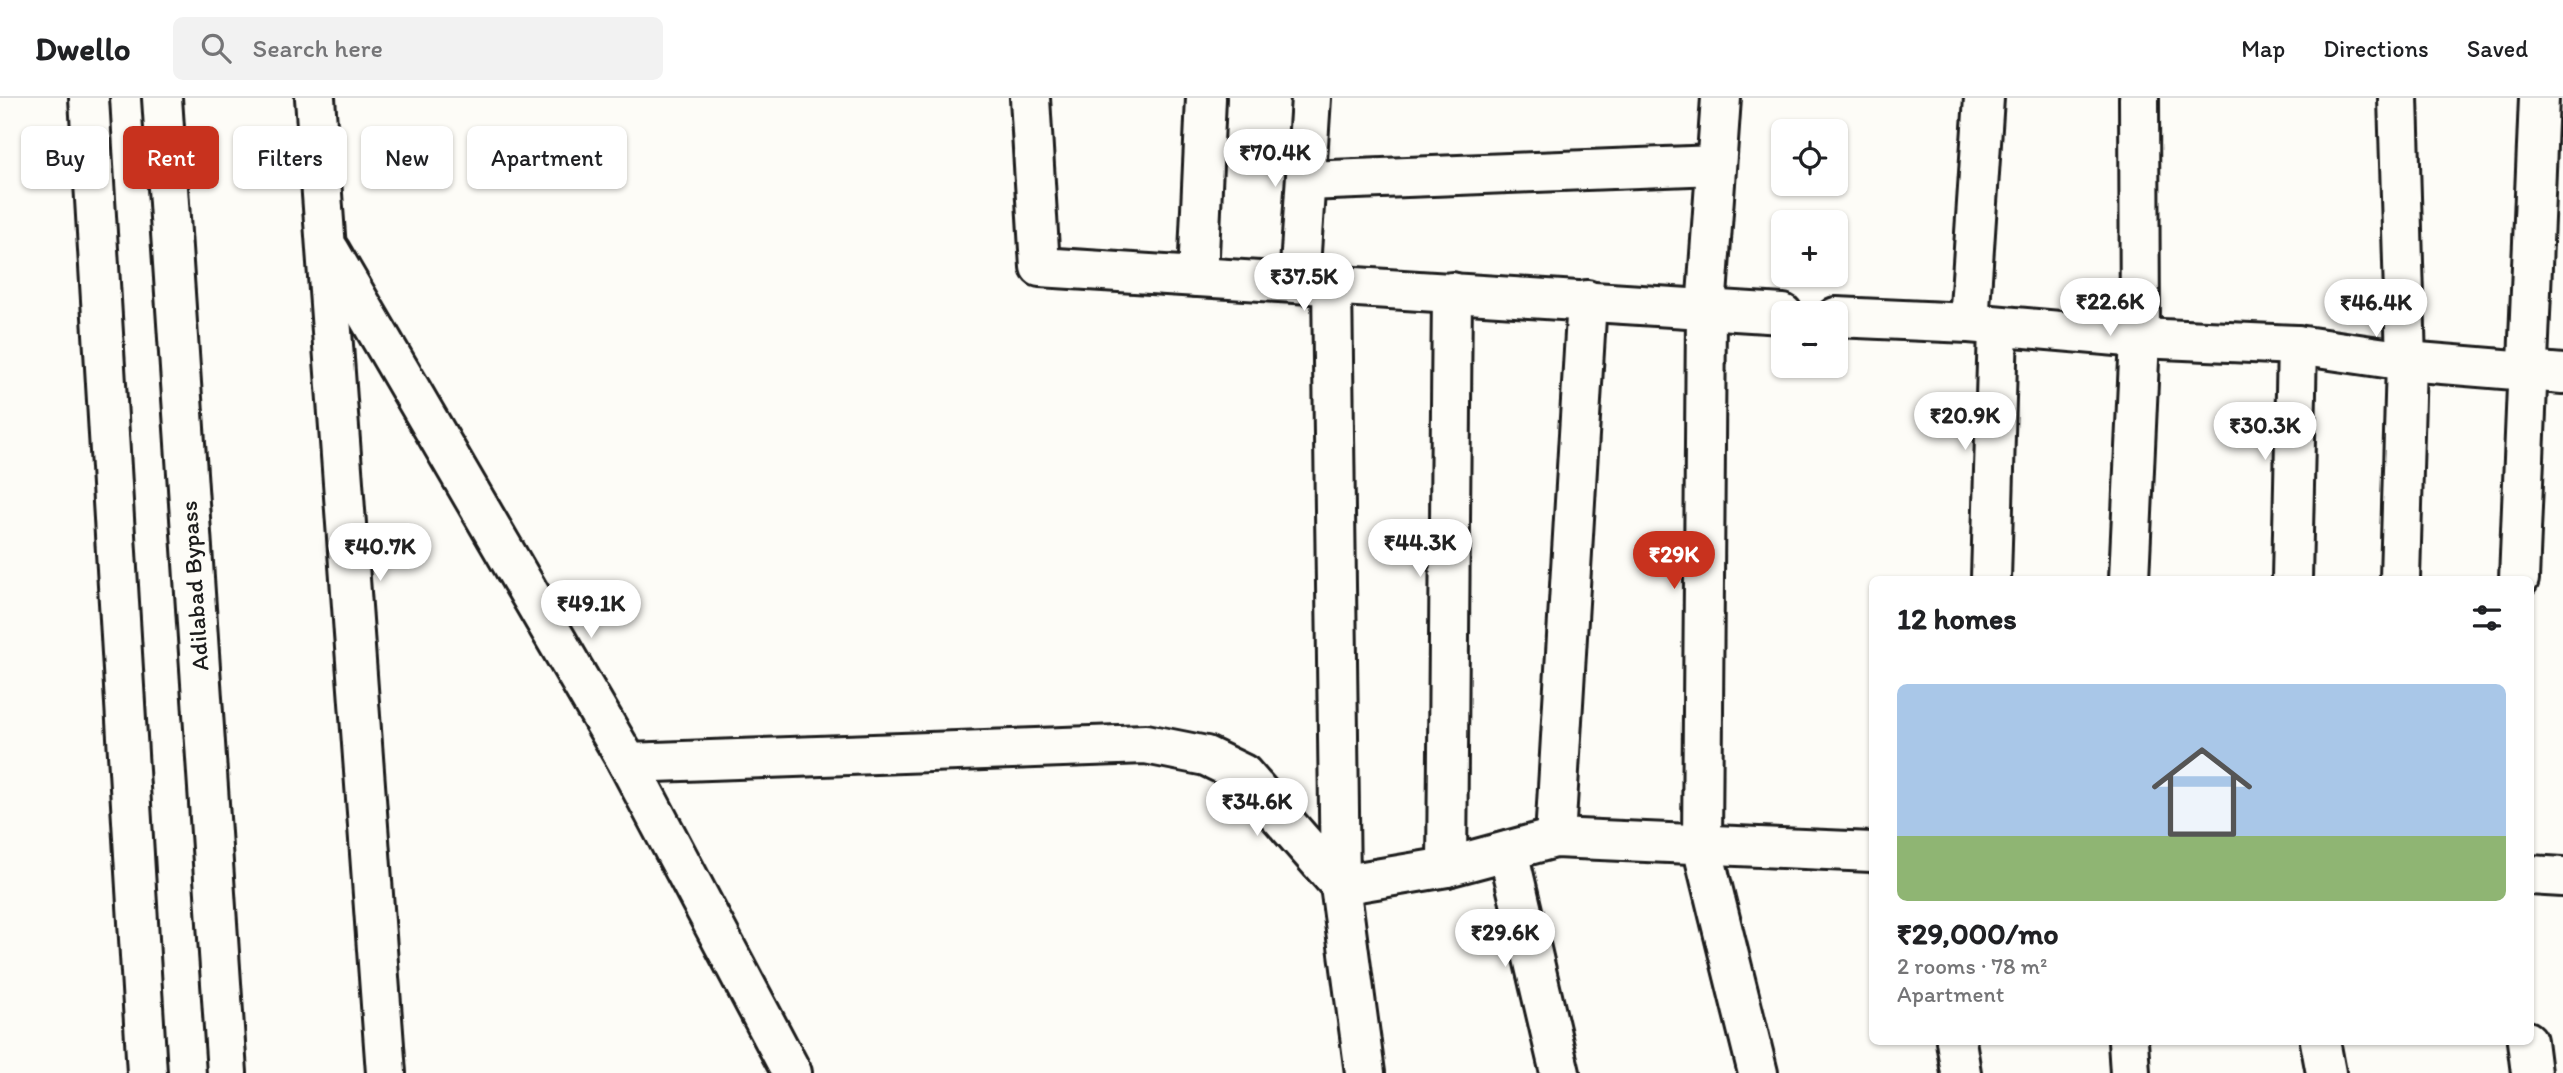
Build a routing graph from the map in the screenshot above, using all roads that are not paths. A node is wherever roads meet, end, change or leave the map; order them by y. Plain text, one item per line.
1 (89, 98) edge
2 (162, 98) edge
3 (315, 98) edge
4 (1030, 98) edge
5 (1206, 98) edge
6 (1311, 98) edge
7 (1721, 98) edge
8 (1984, 98) edge
9 (2138, 98) edge
10 (2398, 98) edge
11 (2539, 98) edge
12 (1716, 165) junction
13 (1306, 181) junction
14 (325, 243) junction
15 (1198, 276) junction
16 (1316, 284) junction
17 (1452, 292) junction
18 (1587, 300) junction
19 (1706, 311) junction
20 (1771, 314) edge
21 (1848, 318) edge
22 (1983, 325) junction
23 (2140, 338) junction
24 (2297, 345) junction
25 (2406, 361) junction
26 (2526, 371) junction
27 (2563, 374) edge
28 (1991, 576) edge
29 (2129, 576) edge
30 (2292, 576) edge
31 (2400, 576) edge
32 (2519, 576) edge
33 (628, 763) junction
34 (1555, 838) junction
35 (1702, 846) junction
36 (1508, 851) junction
37 (1869, 852) edge
38 (1447, 867) junction
39 (2534, 875) edge
40 (2563, 877) edge
41 (1340, 885) junction
42 (1957, 1045) edge
43 (2128, 1045) edge
44 (2321, 1045) edge
45 (2528, 1045) edge
46 (147, 1073) edge
47 (227, 1073) edge
48 (386, 1073) edge
49 (792, 1073) edge
50 (1365, 1073) edge
51 (1560, 1073) edge
52 (1758, 1073) edge
53 (1961, 1073) edge
54 (2130, 1073) edge
55 (2326, 1073) edge
56 (2531, 1073) edge

1 - 46 main road
2 - 47 main road, Adilabad Bypass
3 - 14 main road
4 - 15 main road
5 - 15 main road
6 - 13 main road
7 - 12 main road
8 - 22 main road
9 - 23 main road
10 - 25 main road
11 - 26 main road
12 - 13 main road
12 - 19 main road
13 - 16 main road
14 - 33 main road
14 - 48 main road
15 - 16 main road
16 - 17 main road
16 - 41 main road
17 - 18 main road
17 - 38 main road
18 - 19 main road
18 - 34 main road
19 - 20 main road
19 - 35 main road
21 - 22 main road
22 - 23 main road
22 - 28 main road
23 - 24 main road
23 - 29 main road
24 - 25 main road
24 - 30 main road
25 - 26 main road
25 - 31 main road
26 - 27 main road
26 - 32 main road
33 - 41 main road
33 - 49 main road
34 - 35 main road
34 - 36 main road
35 - 37 main road
35 - 52 main road
36 - 38 main road
36 - 51 main road
38 - 41 main road
39 - 40 main road
41 - 50 main road
42 - 53 main road
43 - 54 main road
44 - 55 main road
45 - 56 main road

